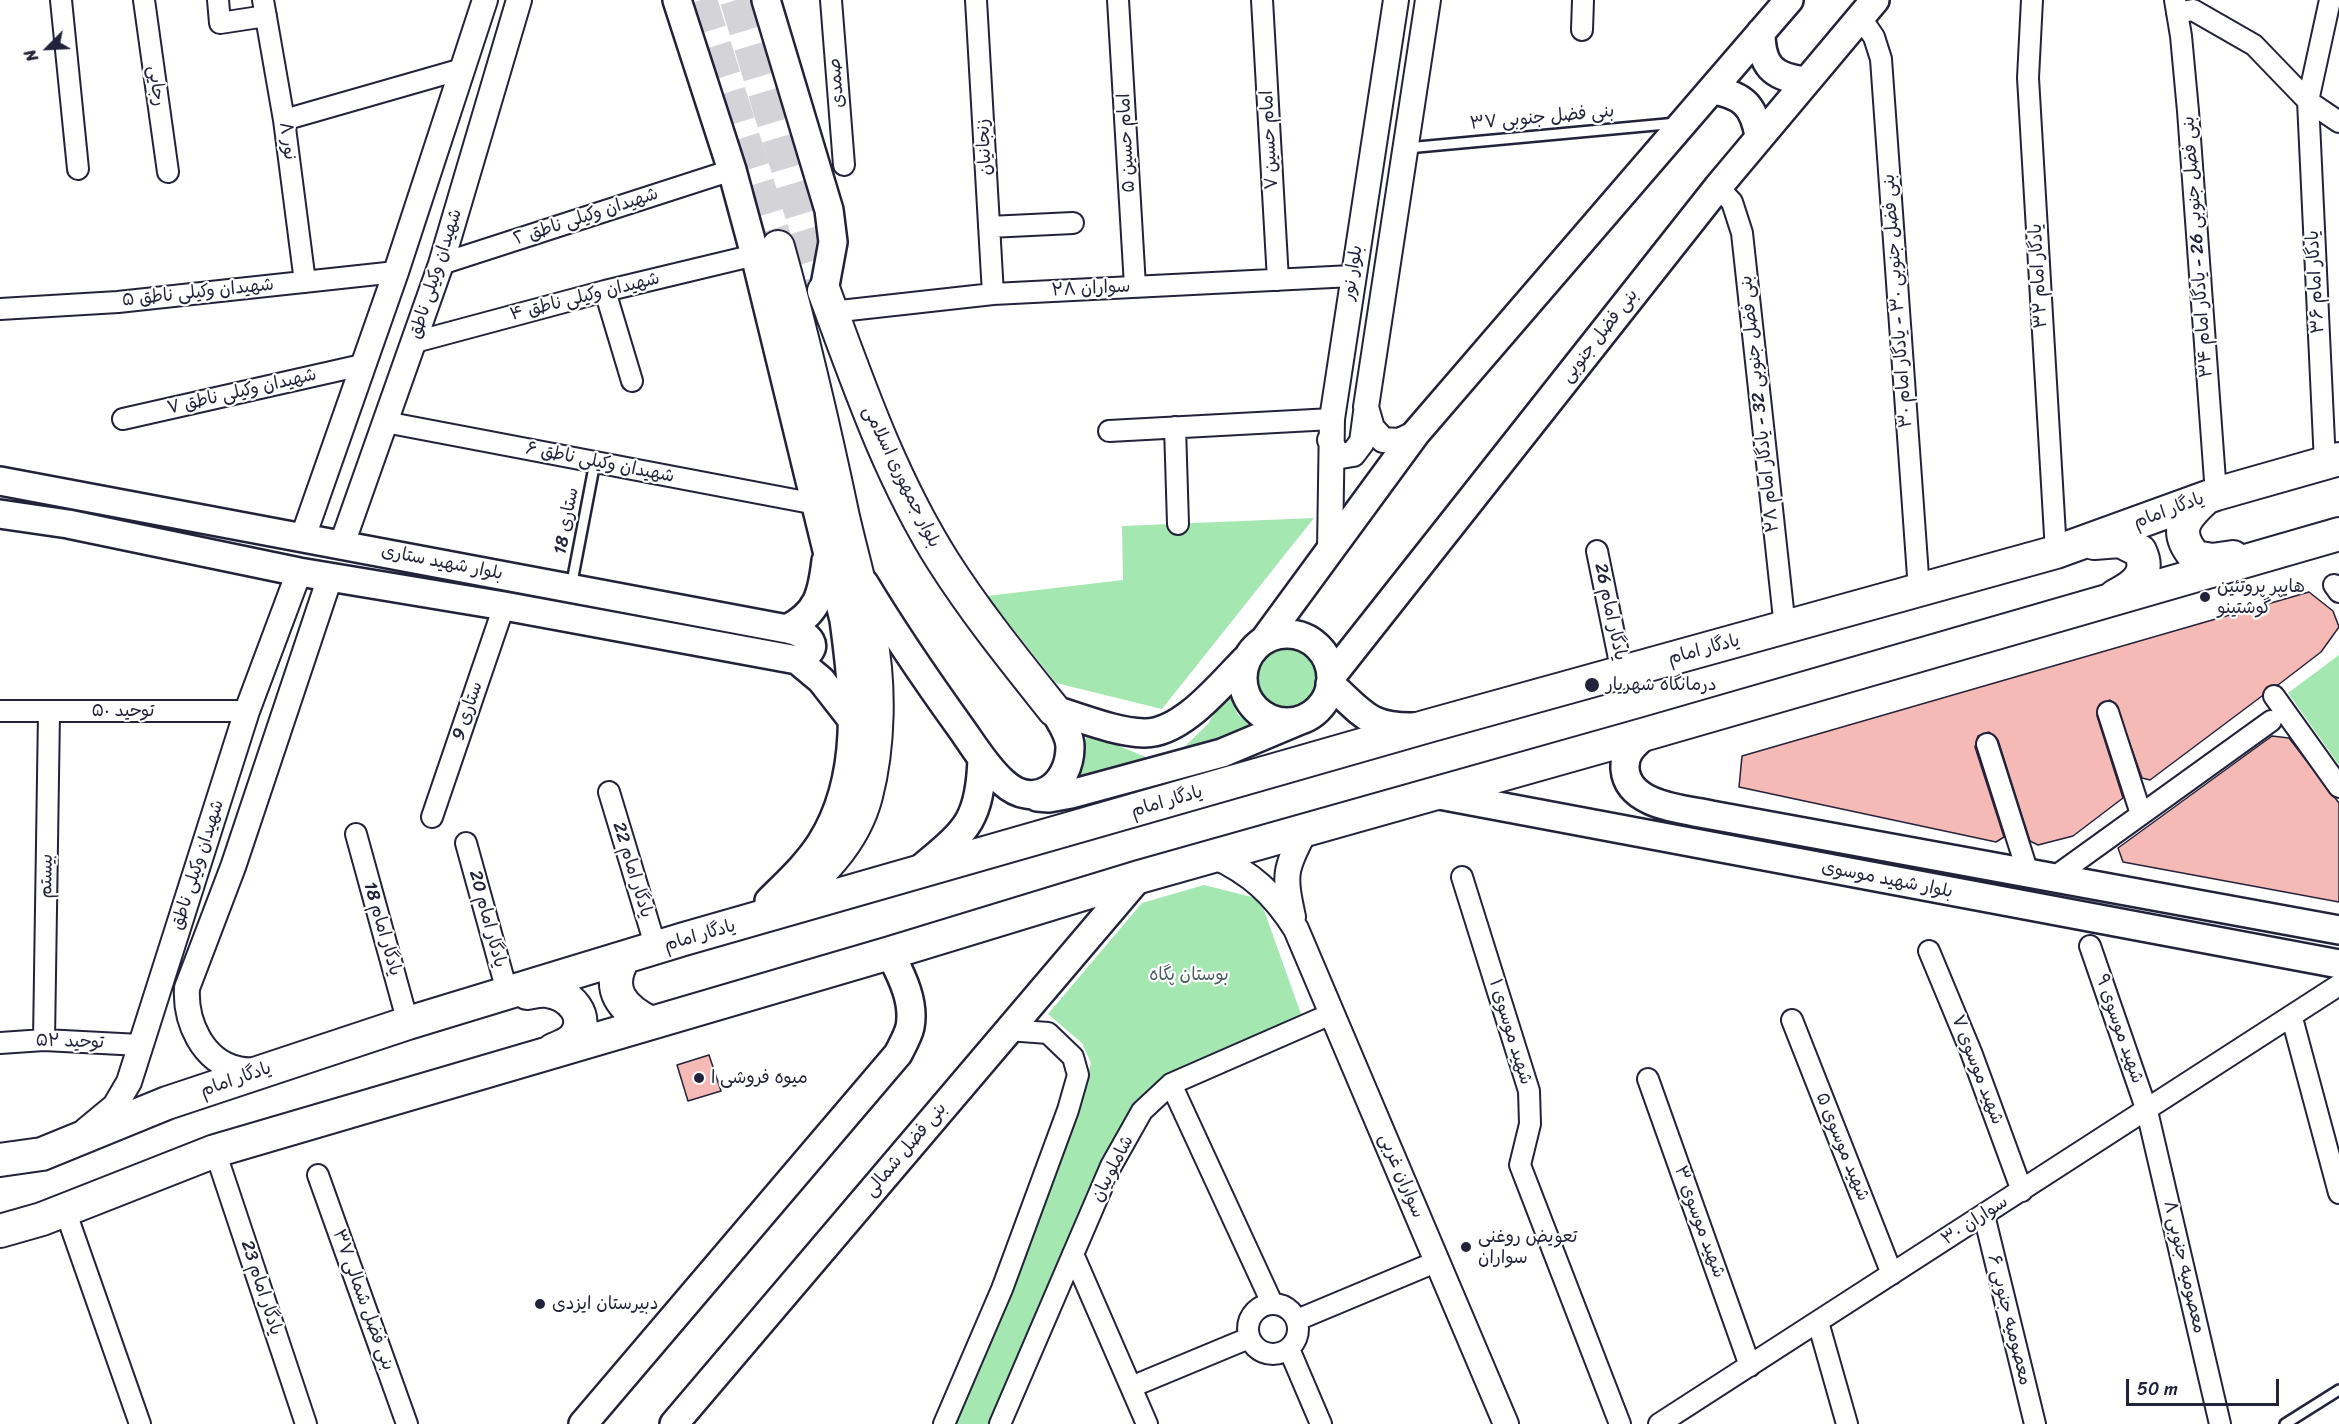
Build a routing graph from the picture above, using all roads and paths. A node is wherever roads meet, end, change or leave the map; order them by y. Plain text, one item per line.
1 (61, 0) edge
2 (144, 0) edge
3 (218, 0) edge
4 (485, 0) edge
5 (519, 0) edge
6 (677, 0) edge
7 (766, 0) edge
8 (831, 0) edge
9 (976, 0) edge
10 (1118, 0) edge
11 (1262, 0) edge
12 (1396, 0) edge
13 (1428, 0) edge
14 (1583, 0) edge
15 (1789, 0) edge
16 (2032, 0) edge
17 (2330, 0) edge
18 (2176, 6) edge
19 (265, 8) edge
20 (1868, 9) edge
21 (1582, 30) dead end
22 (1761, 32) junction
23 (462, 69) junction
24 (1805, 81) junction
25 (1713, 90) junction
26 (2308, 101) junction
27 (284, 120) junction
28 (1683, 122) junction
29 (2339, 122) edge
30 (1759, 136) junction
31 (1405, 148) junction
32 (844, 165) dead end
33 (78, 169) dead end
34 (732, 170) junction
35 (168, 172) dead end
36 (1718, 187) junction
37 (1072, 223) dead end
38 (989, 227) junction
39 (767, 251) junction
40 (441, 264) junction
41 (396, 272) junction
42 (1352, 276) junction
43 (1278, 280) junction
44 (305, 282) junction
45 (1135, 286) junction
46 (605, 291) junction
47 (993, 294) junction
48 (827, 301) junction
49 (0, 309) edge
50 (415, 342) junction
51 (362, 365) junction
52 (632, 381) dead end
53 (1366, 407) junction
54 (123, 419) dead end
55 (385, 422) junction
56 (1175, 427) junction
57 (1331, 429) junction
58 (1109, 431) dead end
59 (1416, 434) junction
60 (2332, 461) edge
61 (595, 462) junction
62 (0, 481) edge
63 (2211, 496) junction
64 (816, 504) junction
65 (0, 514) edge
66 (1178, 524) dead end
67 (303, 537) junction
68 (2328, 537) edge
69 (342, 544) junction
70 (827, 548) junction
71 (2069, 548) junction
72 (1330, 549) junction
73 (1597, 551) dead end
74 (856, 569) junction
75 (299, 572) junction
76 (330, 577) junction
77 (571, 587) junction
78 (1919, 590) junction
79 (504, 606) junction
80 (2096, 606) junction
81 (278, 628) junction
82 (1785, 628) junction
83 (787, 629) junction
84 (1265, 639) junction
85 (309, 642) junction
86 (1246, 659) junction
87 (797, 660) junction
88 (1622, 673) junction
89 (1331, 680) junction
90 (2274, 696) dead end
91 (1054, 710) junction
92 (0, 711) edge
93 (247, 711) junction
94 (49, 712) junction
95 (2108, 712) dead end
96 (1303, 719) junction
97 (2271, 721) dead end
98 (854, 722) junction
99 (1428, 726) junction
100 (1646, 735) junction
101 (1987, 744) dead end
102 (988, 766) junction
103 (2339, 787) edge
104 (609, 792) dead end
105 (1434, 794) junction
106 (1033, 797) junction
107 (2141, 814) junction
108 (432, 817) dead end
109 (1305, 831) junction
110 (356, 834) dead end
111 (466, 843) dead end
112 (1214, 856) junction
113 (2040, 875) junction
114 (913, 876) junction
115 (1139, 877) junction
116 (1462, 877) dead end
117 (761, 917) junction
118 (2281, 919) junction
119 (1296, 928) junction
120 (2339, 930) edge
121 (2090, 946) dead end
122 (656, 948) junction
123 (1929, 951) dead end
124 (890, 953) junction
125 (2279, 953) junction
126 (624, 958) junction
127 (2339, 964) edge
128 (2339, 985) edge
129 (508, 995) junction
130 (1331, 1014) junction
131 (2292, 1018) junction
132 (1792, 1020) dead end
133 (408, 1023) junction
134 (651, 1023) junction
135 (1008, 1030) junction
136 (44, 1040) junction
137 (0, 1044) edge
138 (140, 1045) junction
139 (547, 1053) junction
140 (264, 1071) junction
141 (1648, 1079) dead end
142 (1171, 1084) junction
143 (2147, 1111) junction
144 (73, 1141) junction
145 (215, 1151) junction
146 (0, 1160) edge
147 (318, 1175) dead end
148 (2022, 1191) junction
149 (2339, 1193) edge
150 (65, 1210) junction
151 (1984, 1215) junction
152 (0, 1231) edge
153 (1073, 1254) junction
154 (1438, 1261) junction
155 (1892, 1274) junction
156 (1272, 1303) junction
157 (1297, 1320) junction
158 (1818, 1322) junction
159 (1249, 1338) junction
160 (1289, 1349) junction
161 (1750, 1366) junction
162 (1131, 1387) junction
163 (2339, 1390) edge
164 (1663, 1423) edge
165 (140, 1424) edge
166 (306, 1424) edge
167 (407, 1424) edge
168 (584, 1424) edge
169 (675, 1424) edge
170 (944, 1424) edge
171 (1000, 1424) edge
172 (1147, 1424) edge
173 (1321, 1424) edge
174 (1506, 1424) edge
175 (1620, 1424) edge
176 (1847, 1424) edge
177 (2035, 1424) edge
178 (2220, 1424) edge
179 (2285, 1424) edge

1 - 33 street
2 - 35 street, رجایی
3 - 19 street
4 - 23 street
5 - 40 street, شهیدان وکیلی ناطق
6 - 34 main road
7 - 48 main road
8 - 32 street, صمدی
9 - 38 street, زنجانیان
10 - 45 street, امام حسین ۵
11 - 43 street, امام حسین ۷
12 - 42 street, بلوار نور
13 - 31 street, بلوار نور
14 - 21 street
15 - 22 main road
16 - 71 street, یادگار امام ۳۲
17 - 26 street, یادگار امام ۳۶
18 - 26 street
18 - 63 street, بنی فضل جنوبی 26 - یادگار امام ۳۴
19 - 27 street, نور ۸
20 - 24 main road, بنی فضل جنوبی
20 - 78 street, بنی فضل جنوبی ۳۰ - یادگار امام ۳۰
22 - 24 main road
22 - 25 main road
23 - 27 street
23 - 41 street
24 - 30 main road, بنی فضل جنوبی
25 - 28 main road
25 - 30 main road
26 - 29 street
26 - 60 street, یادگار امام ۳۶
27 - 44 street, نور ۸
28 - 31 lane, بنی فضل جنوبی ۳۷
28 - 59 main road
30 - 36 main road, بنی فضل جنوبی
31 - 53 street, بلوار نور
34 - 39 main road
34 - 40 street, شهیدان وکیلی ناطق ٢
36 - 82 street, بنی فضل جنوبی 32 - یادگار امام ۲۸
36 - 89 main road, بنی فضل جنوبی
37 - 38 street
38 - 47 street, زنجانیان
39 - 46 street, شهیدان وکیلی ناطق ۴
39 - 64 main road
39 - 74 main road
40 - 50 street, شهیدان وکیلی ناطق
41 - 44 street, شهیدان وکیلی ناطق ۵
41 - 51 street
42 - 43 street, سواران ۲۸
42 - 57 street, بلوار نور
43 - 45 street, سواران ۲۸
44 - 49 street, شهیدان وکیلی ناطق ۵
45 - 47 street, سواران ۲۸
46 - 50 street, شهیدان وکیلی ناطق ۴
46 - 52 street
47 - 48 street, سواران ۲۸
48 - 91 main road, بلوار جمهوری اسلامی
50 - 55 street, شهیدان وکیلی ناطق
51 - 54 street, شهیدان وکیلی ناطق ۷
51 - 67 street
53 - 57 street, بلوار نور
53 - 59 street
55 - 61 street, شهیدان وکیلی ناطق ۶
55 - 69 street, شهیدان وکیلی ناطق
56 - 57 street
56 - 58 street
56 - 66 street
57 - 72 street, بلوار نور
59 - 72 main road
60 - 63 main road, یادگار امام
61 - 64 street, شهیدان وکیلی ناطق ۶
61 - 77 lane, ستاری 18
62 - 67 main road, بلوار شهید ستاری
63 - 68 main road
63 - 71 main road, یادگار امام
64 - 70 main road
65 - 75 main road, بلوار شهید ستاری
67 - 69 main road, بلوار شهید ستاری
68 - 80 main road
69 - 77 main road, بلوار شهید ستاری
70 - 83 main road
70 - 98 main road
71 - 78 main road, یادگار امام
71 - 80 main road
72 - 84 main road
73 - 88 street, یادگار امام 26
74 - 102 main road
74 - 117 main road
75 - 76 main road, بلوار شهید ستاری
75 - 81 street, شهیدان وکیلی ناطق
76 - 79 main road, بلوار شهید ستاری
76 - 85 street, شهیدان وکیلی ناطق
77 - 83 main road, بلوار شهید ستاری
78 - 82 main road, یادگار امام
79 - 87 main road, بلوار شهید ستاری
79 - 108 street, ستاری 9
80 - 100 main road
81 - 85 street
81 - 93 street, شهیدان وکیلی ناطق
82 - 88 main road, یادگار امام
83 - 87 main road
84 - 86 main road
84 - 89 main road
85 - 140 street, شهیدان وکیلی ناطق
86 - 91 main road
86 - 96 main road
87 - 98 main road, بلوار شهید ستاری
88 - 99 main road, یادگار امام
89 - 96 main road
89 - 99 main road
90 - 103 street
91 - 106 main road
92 - 94 street, توحید ۵۰
93 - 94 street, توحید ۵۰
93 - 138 street, شهیدان وکیلی ناطق
94 - 136 street, بیستم
95 - 107 street
96 - 106 main road
97 - 107 street
98 - 117 main road
99 - 114 main road, یادگار امام
100 - 105 main road
100 - 113 main road, بلوار شهید موسوی
101 - 113 street
102 - 106 main road
102 - 114 main road
104 - 122 street, یادگار امام 22
105 - 109 main road
105 - 125 main road, بلوار شهید موسوی
107 - 113 street
109 - 112 main road
109 - 119 street
110 - 133 street, یادگار امام 18
111 - 129 street, یادگار امام 20
112 - 115 main road
112 - 119 street
113 - 118 main road, بلوار شهید موسوی
114 - 117 main road, یادگار امام
115 - 124 main road
115 - 135 main road, بنی فضل شمالی
116 - 175 street, شهید موسوی ۱
117 - 122 main road, یادگار امام
118 - 120 main road, بلوار شهید موسوی
118 - 125 main road
119 - 130 street, سواران غربی
121 - 143 street, شهید موسوی ۹
122 - 126 main road, یادگار امام
123 - 148 street, شهید موسوی ۷
124 - 134 main road
124 - 168 main road
125 - 127 main road, بلوار شهید موسوی
126 - 129 main road, یادگار امام
126 - 134 main road
128 - 131 street, سواران ۳۰
129 - 133 main road, یادگار امام
129 - 139 main road
130 - 142 street, شاملوییان
130 - 154 street, سواران غربی
131 - 143 street, سواران ۳۰
131 - 149 street
132 - 155 street, شهید موسوی ۵
133 - 140 main road, یادگار امام
134 - 139 main road
135 - 169 main road, بنی فضل شمالی
135 - 170 street
136 - 137 street, توحید ۵۲
136 - 138 street, توحید ۵۲
138 - 144 street, شهیدان وکیلی ناطق
139 - 145 main road
140 - 144 main road, یادگار امام
141 - 161 street, شهید موسوی ۳
142 - 153 street, شاملوییان
142 - 156 street
143 - 148 street, سواران ۳۰
143 - 178 street, معصومیه جنوبی ۸
144 - 146 main road, یادگار امام
145 - 150 main road
145 - 166 street, یادگار امام 23
147 - 167 street, بنی فضل شمالی ۳۷
148 - 151 street, سواران ۳۰
150 - 152 main road
150 - 165 street
151 - 155 street, سواران ۳۰
151 - 177 street, معصومیه جنوبی ۶
153 - 162 street
153 - 171 street, شاملوییان
154 - 157 street
154 - 174 street, سواران غربی
155 - 158 street, سواران ۳۰
156 - 157 street
156 - 159 street
157 - 160 street
158 - 161 street, سواران ۳۰
158 - 176 street
159 - 160 street
159 - 162 street
160 - 173 street
161 - 164 street, سواران ۳۰
162 - 172 street
163 - 179 lane

